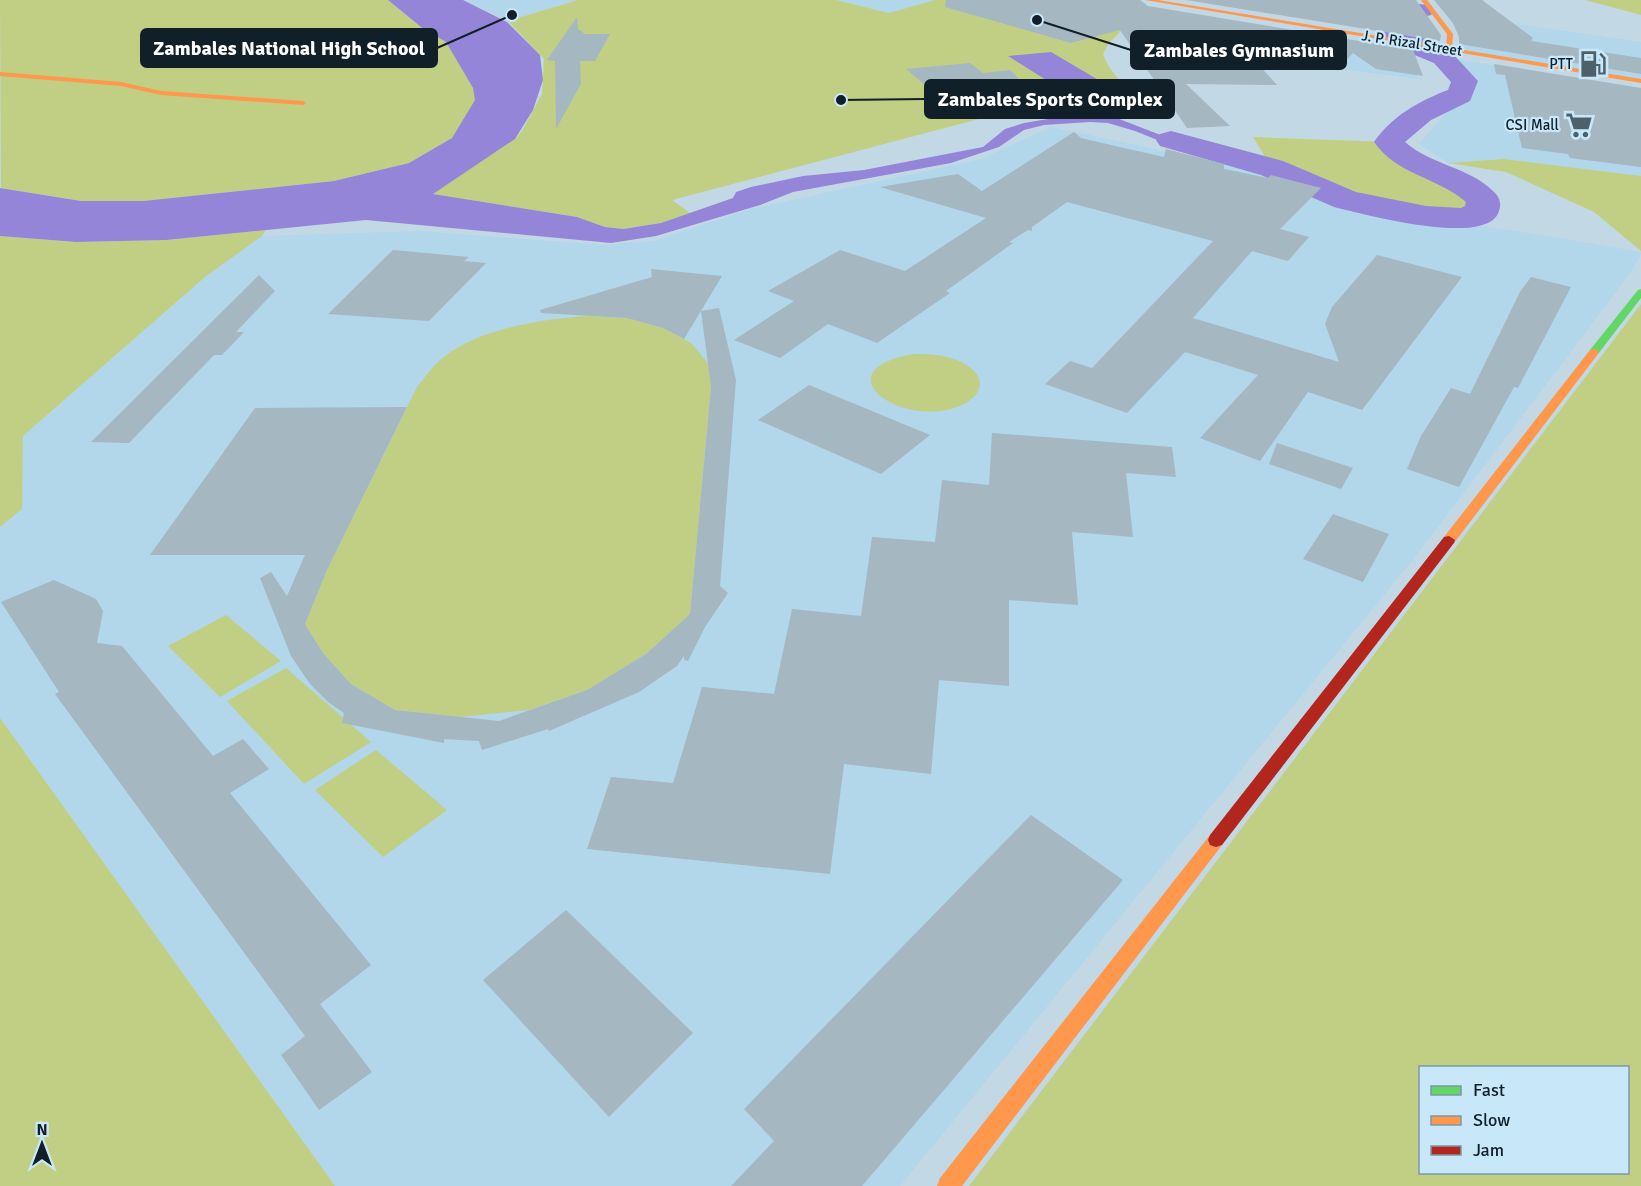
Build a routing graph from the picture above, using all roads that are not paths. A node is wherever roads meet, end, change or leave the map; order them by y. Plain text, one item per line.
1 (1148, 0) edge
2 (1424, 0) edge
3 (1449, 49) junction
4 (0, 74) edge
5 (1641, 81) edge
6 (303, 103) dead end
7 (1641, 292) edge
8 (948, 1186) edge

1 - 3 street, J. P. Rizal Street
2 - 3 street
3 - 5 street, J. P. Rizal Street
4 - 6 street
7 - 8 street

